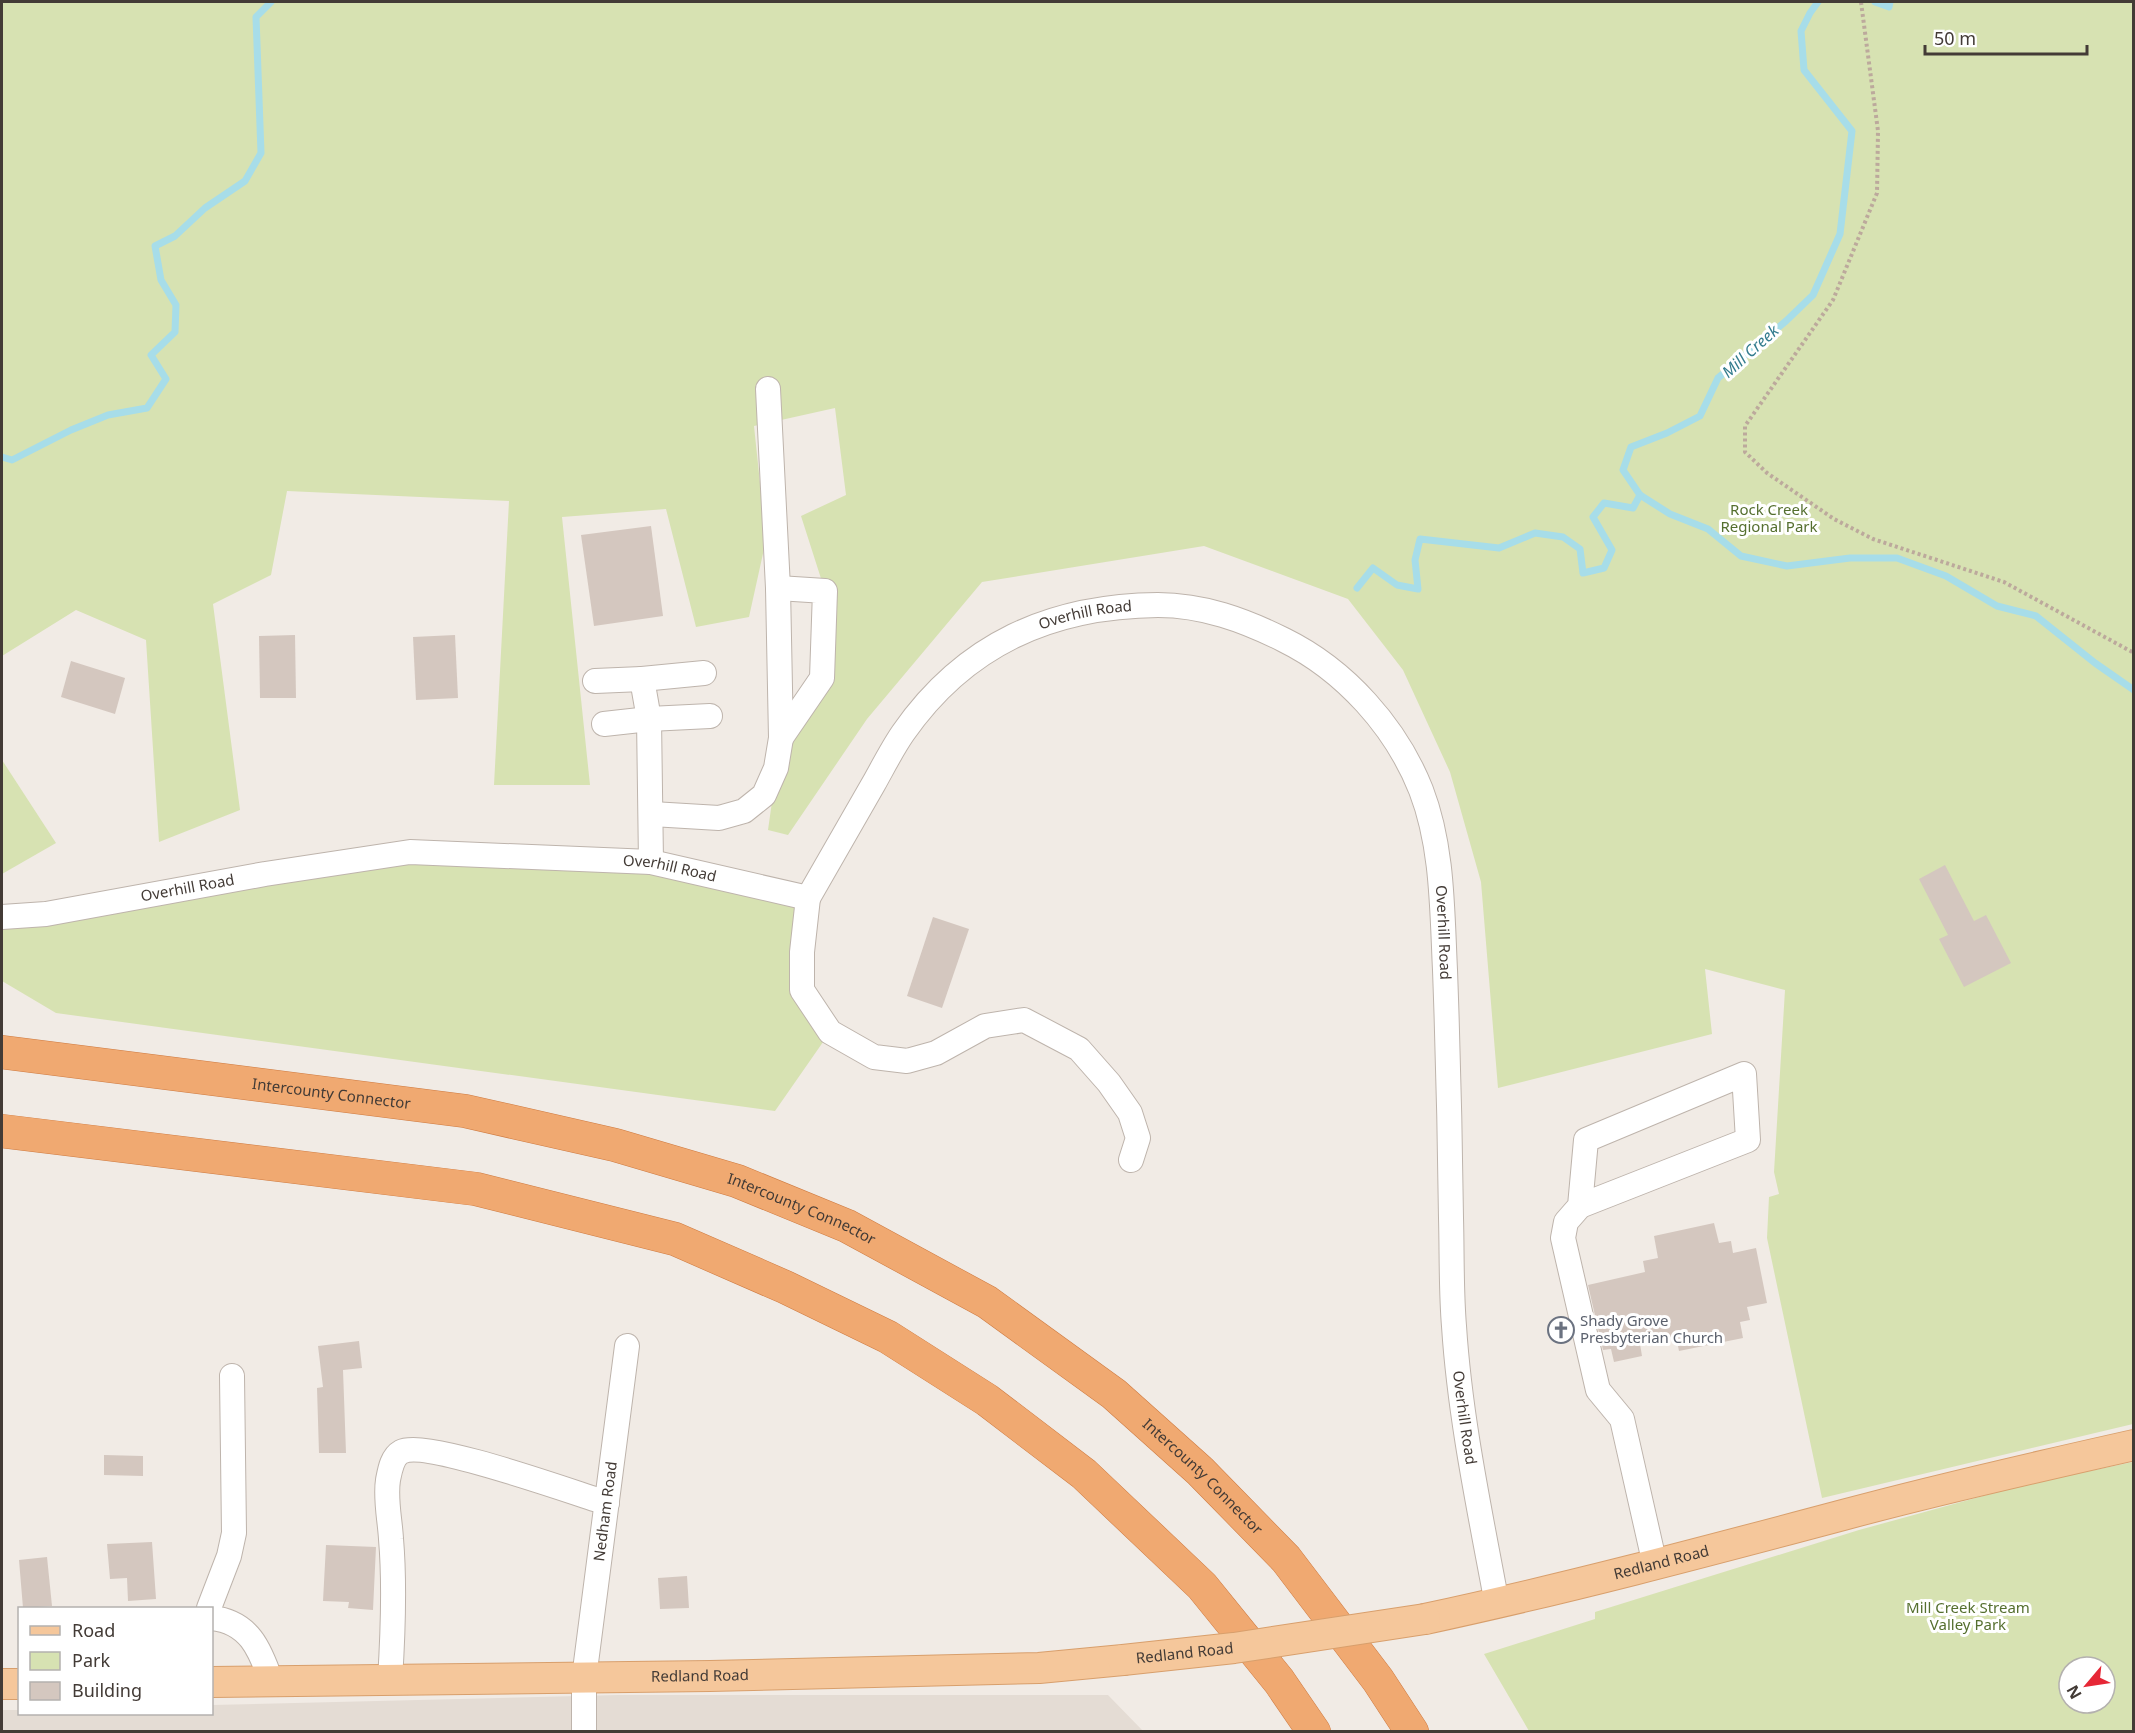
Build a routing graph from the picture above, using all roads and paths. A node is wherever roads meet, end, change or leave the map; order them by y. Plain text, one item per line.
1 (1861, 2) edge
2 (768, 389) dead end
3 (778, 588) junction
4 (2133, 653) edge
5 (704, 673) dead end
6 (642, 679) junction
7 (595, 681) dead end
8 (710, 716) dead end
9 (649, 719) junction
10 (604, 723) dead end
11 (781, 738) junction
12 (652, 814) junction
13 (651, 862) junction
14 (808, 898) junction
15 (2, 917) edge
16 (2, 1052) edge
17 (2, 1131) edge
18 (1131, 1160) dead end
19 (1580, 1206) junction
20 (627, 1346) dead end
21 (232, 1376) dead end
22 (2133, 1445) edge
23 (607, 1503) junction
24 (1655, 1565) junction
25 (1497, 1604) junction
26 (209, 1607) edge
27 (213, 1618) edge
28 (584, 1678) junction
29 (390, 1680) junction
30 (271, 1681) junction
31 (213, 1682) edge
32 (2, 1684) edge
33 (18, 1684) edge
34 (584, 1731) edge
35 (1314, 1731) edge
36 (1412, 1731) edge

1 - 4 path
2 - 3 street
3 - 11 street
3 - 11 street
5 - 6 street
6 - 7 street
6 - 9 street
8 - 9 street
9 - 10 street
9 - 12 street
11 - 12 street
12 - 13 street
13 - 14 street, Overhill Road
13 - 15 street, Overhill Road
14 - 18 street
14 - 25 street, Overhill Road
16 - 36 highway, Intercounty Connector
17 - 35 highway
19 - 19 street
19 - 24 street
20 - 23 street, Nedham Road
21 - 26 street
22 - 24 main road, Redland Road
23 - 28 street, Nedham Road
23 - 29 street
24 - 25 main road, Redland Road
25 - 28 main road, Redland Road, bridge
27 - 30 street
28 - 29 main road, Redland Road
28 - 34 street, Nedham Road
29 - 30 main road, Redland Road
30 - 31 main road, Redland Road
32 - 33 main road

